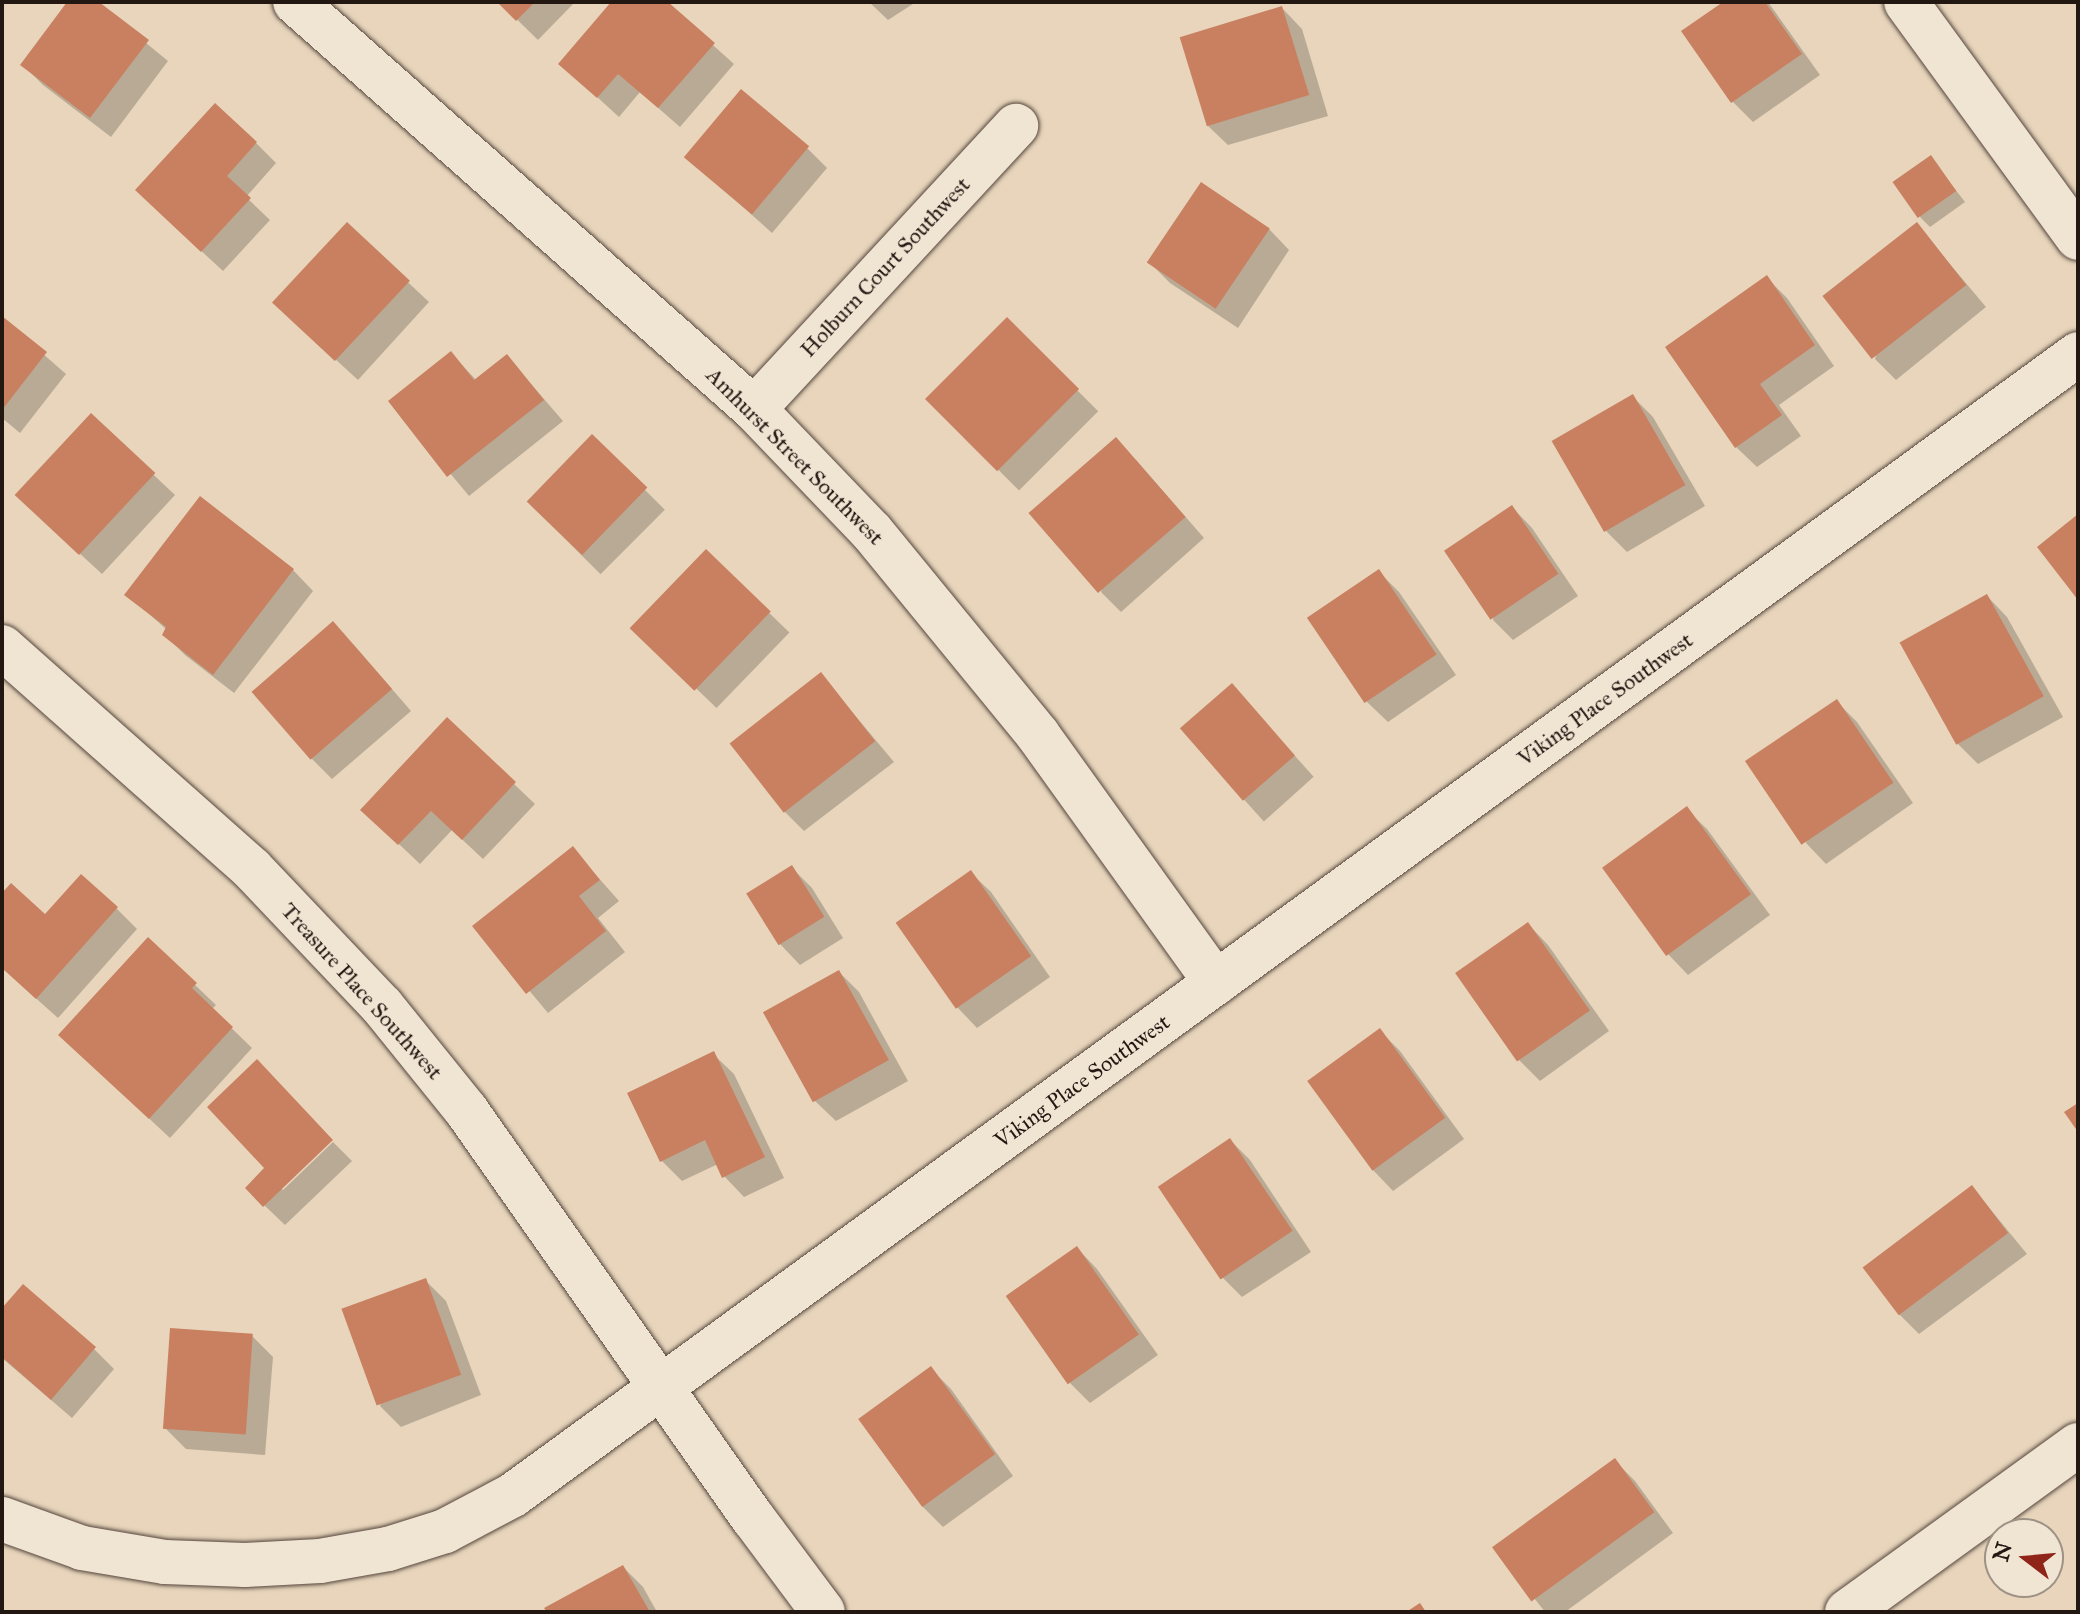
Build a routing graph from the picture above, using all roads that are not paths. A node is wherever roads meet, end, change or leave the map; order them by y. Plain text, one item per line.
1 (295, 2) edge
2 (1906, 2) edge
3 (1016, 126) dead end
4 (2078, 238) edge
5 (2078, 354) edge
6 (754, 409) junction
7 (2, 647) edge
8 (1216, 983) junction
9 (662, 1389) junction
10 (2078, 1445) edge
11 (2, 1519) edge
12 (823, 1612) edge
13 (1847, 1612) edge

1 - 6 street, Amhurst Street Southwest
2 - 4 street
3 - 6 street, Holburn Court Southwest
5 - 8 street, Viking Place Southwest
6 - 8 street, Amhurst Street Southwest
7 - 9 street, Treasure Place Southwest
8 - 9 street, Viking Place Southwest
9 - 11 street, Viking Place Southwest
9 - 12 street, Treasure Place Southwest
10 - 13 street

